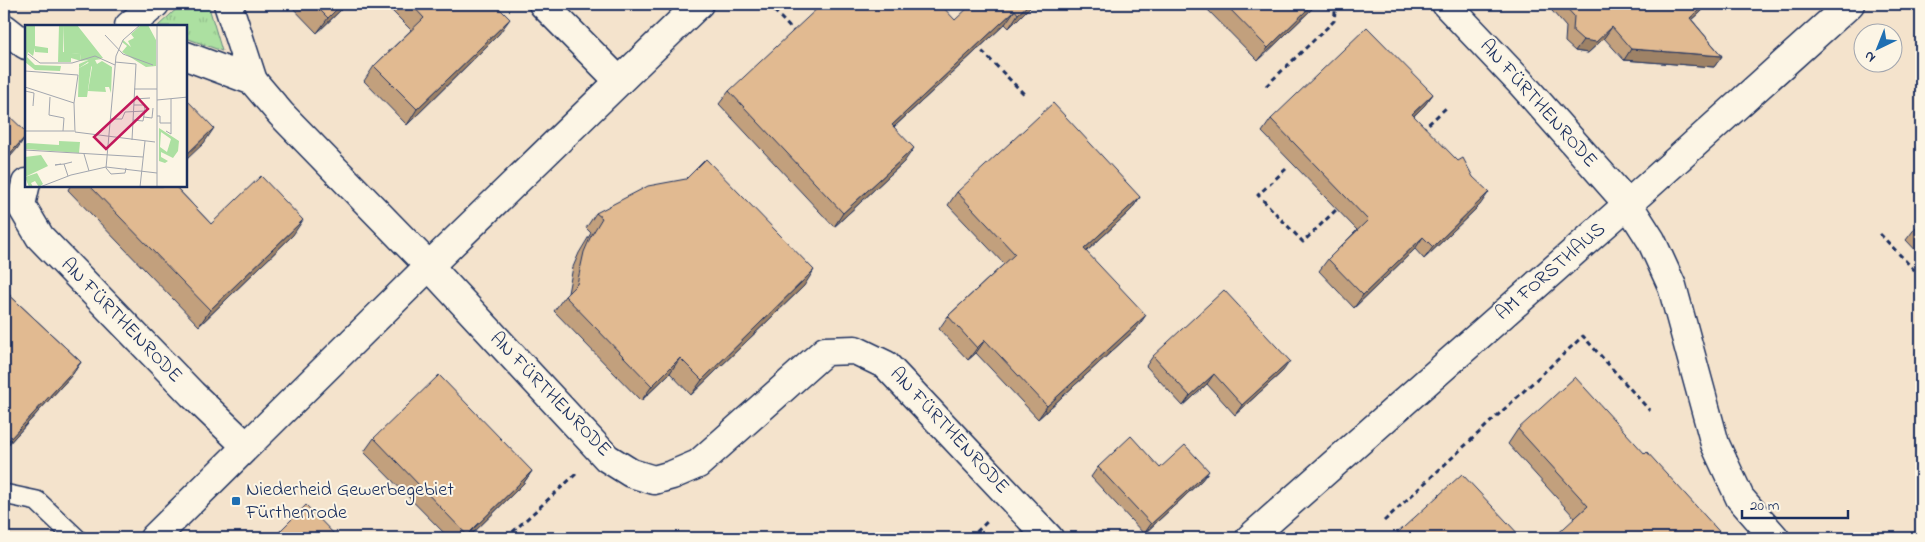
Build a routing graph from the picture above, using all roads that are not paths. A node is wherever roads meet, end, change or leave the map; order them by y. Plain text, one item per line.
1 (155, 4) edge
2 (228, 4) edge
3 (543, 4) edge
4 (699, 4) edge
5 (1446, 4) edge
6 (1850, 4) edge
7 (130, 25) edge
8 (4, 28) edge
9 (25, 44) edge
10 (188, 57) edge
11 (252, 81) junction
12 (619, 81) junction
13 (25, 188) edge
14 (1628, 204) junction
15 (429, 266) junction
16 (246, 446) junction
17 (4, 494) edge
18 (76, 538) edge
19 (154, 538) edge
20 (1049, 538) edge
21 (1250, 538) edge
22 (1775, 538) edge

1 - 7 street
2 - 11 street, AN FÜRTHENRODE
3 - 12 street
4 - 12 street
5 - 14 street, AN FÜRTHENRODE
6 - 14 street, AM FORSTHAUS
8 - 9 street
10 - 11 street, AN FÜRTHENRODE
11 - 15 street, AN FÜRTHENRODE
12 - 15 street
13 - 16 street, AN FÜRTHENRODE
14 - 21 street, AM FORSTHAUS
14 - 22 street, AN FÜRTHENRODE
15 - 16 street
15 - 20 street, AN FÜRTHENRODE
16 - 19 street
17 - 18 lane

